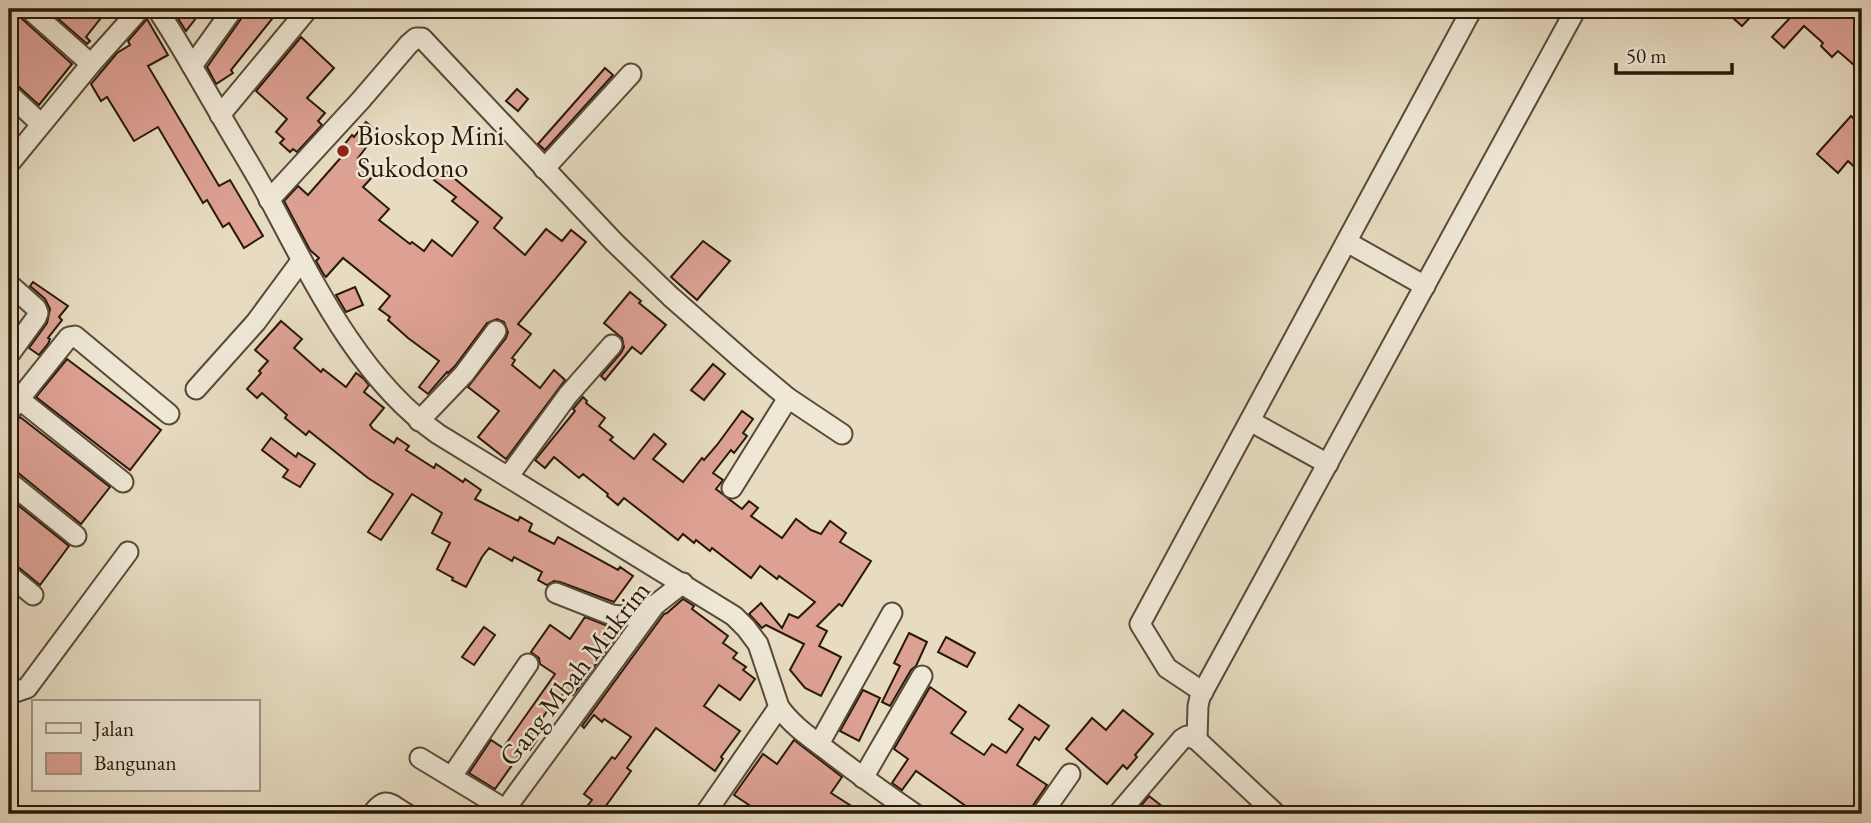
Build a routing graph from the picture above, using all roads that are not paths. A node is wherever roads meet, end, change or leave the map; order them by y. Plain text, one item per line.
1 (29, 9) edge
2 (139, 9) edge
3 (157, 9) edge
4 (233, 9) edge
5 (307, 9) edge
6 (1472, 9) edge
7 (1576, 9) edge
8 (91, 64) junction
9 (192, 66) junction
10 (631, 74) dead end
11 (9, 94) edge
12 (220, 115) junction
13 (41, 124) junction
14 (9, 164) edge
15 (544, 169) junction
16 (269, 200) junction
17 (1346, 242) junction
18 (301, 261) junction
19 (9, 284) edge
20 (1426, 286) junction
21 (496, 331) dead end
22 (611, 345) dead end
23 (9, 355) edge
24 (196, 389) dead end
25 (788, 398) junction
26 (14, 406) edge
27 (169, 414) dead end
28 (419, 421) junction
29 (1250, 421) junction
30 (842, 435) dead end
31 (1328, 464) junction
32 (508, 477) junction
33 (9, 482) edge
34 (123, 482) dead end
35 (732, 488) dead end
36 (76, 536) dead end
37 (128, 552) dead end
38 (9, 575) edge
39 (683, 583) junction
40 (556, 593) dead end
41 (33, 595) dead end
42 (655, 605) junction
43 (892, 613) dead end
44 (528, 664) dead end
45 (922, 676) dead end
46 (1203, 692) junction
47 (9, 694) edge
48 (786, 715) junction
49 (1197, 740) junction
50 (819, 744) junction
51 (421, 758) dead end
52 (1070, 774) dead end
53 (452, 776) junction
54 (863, 778) junction
55 (513, 807) edge
56 (372, 814) edge
57 (407, 814) edge
58 (705, 814) edge
59 (915, 814) edge
60 (1042, 814) edge
61 (1118, 814) edge
62 (1276, 814) edge

1 - 8 street
2 - 8 street
3 - 9 street
4 - 9 street
5 - 12 street
6 - 17 street
7 - 20 street
8 - 13 street
9 - 12 street
10 - 15 street
11 - 13 street
12 - 16 street
13 - 14 street
15 - 16 street
15 - 25 street
16 - 18 street
17 - 20 street
17 - 29 street
18 - 24 street
18 - 28 street
19 - 23 street
20 - 31 street
21 - 28 street
22 - 32 street
25 - 30 street
25 - 35 street
26 - 27 street
26 - 34 street
28 - 32 street
29 - 31 street
29 - 46 street
31 - 46 street
32 - 39 street
33 - 36 street
37 - 47 street
38 - 41 street
39 - 42 street, Gang Mbah Mukrim
39 - 48 street
40 - 42 street
42 - 55 street, Gang Mbah Mukrim
43 - 50 street
44 - 53 street
45 - 54 street
46 - 49 street
48 - 50 street
48 - 58 street
49 - 61 street
49 - 62 street
50 - 54 street
51 - 53 street
52 - 60 street
53 - 55 street
54 - 59 street
56 - 57 street

